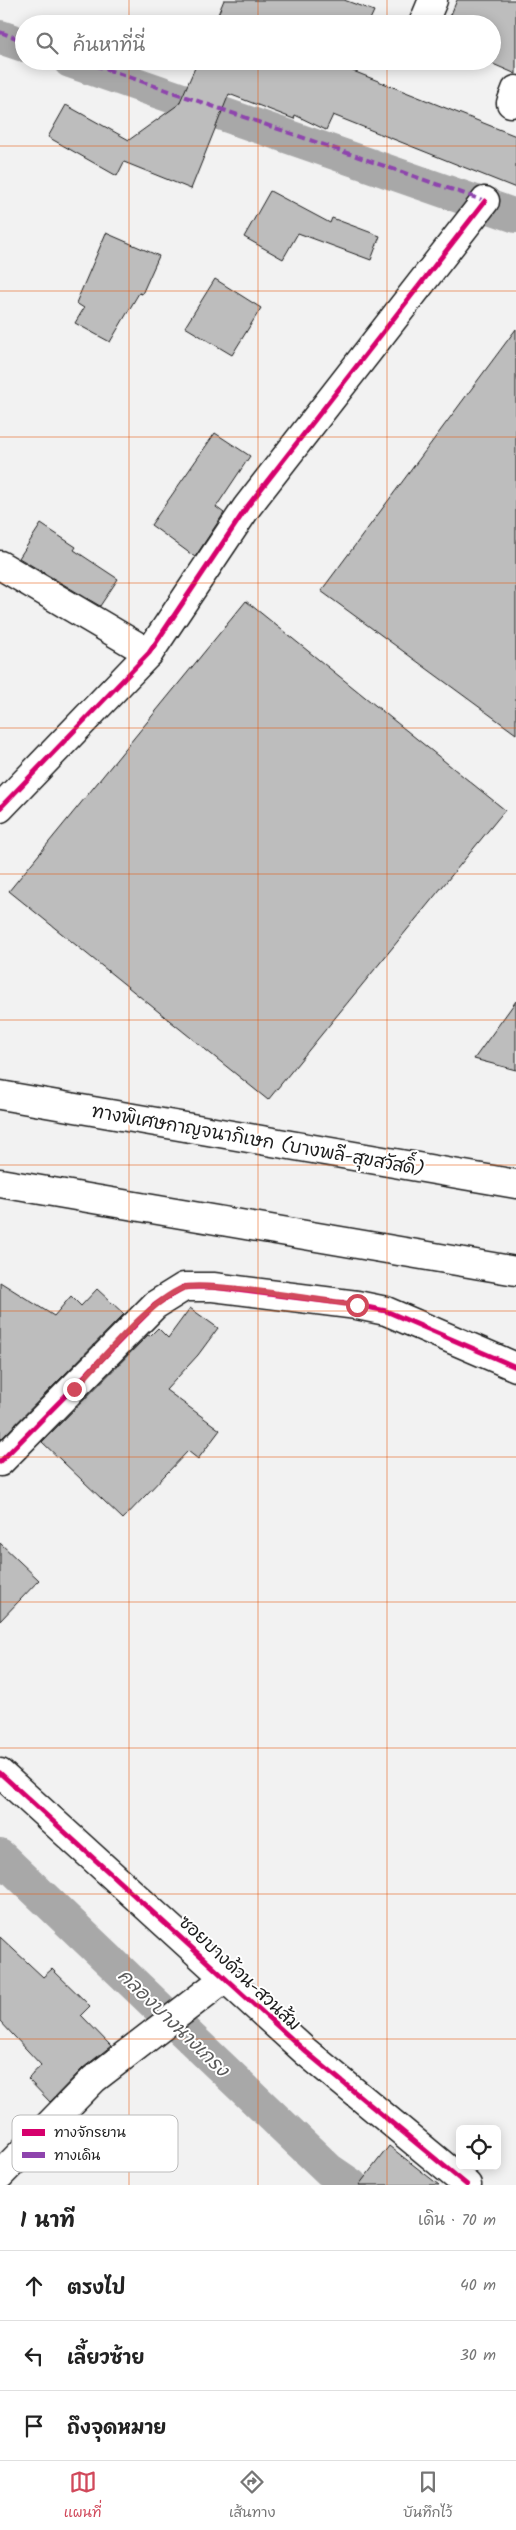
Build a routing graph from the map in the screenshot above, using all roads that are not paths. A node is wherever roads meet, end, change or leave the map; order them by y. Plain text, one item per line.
1 (433, 0) edge
2 (427, 15) edge
3 (485, 201) dead end
4 (0, 565) edge
5 (149, 653) junction
6 (0, 808) edge
7 (0, 1095) edge
8 (0, 1183) edge
9 (516, 1184) edge
10 (516, 1272) edge
11 (516, 1367) edge
12 (0, 1462) edge
13 (0, 1773) edge
14 (225, 1978) junction
15 (59, 2115) edge
16 (12, 2163) edge
17 (0, 2175) edge
18 (467, 2185) edge

1 - 2 main road
3 - 5 main road
4 - 5 main road
5 - 6 main road
7 - 9 main road, ทางพิเศษกาญจนาภิเษก (บางพลี-สุขสวัสดิ์)
8 - 10 main road
11 - 12 main road
13 - 14 main road, ซอยบางด้วน-สวนส้ม
14 - 15 main road
14 - 18 main road, ซอยบางด้วน-สวนส้ม
16 - 17 main road

